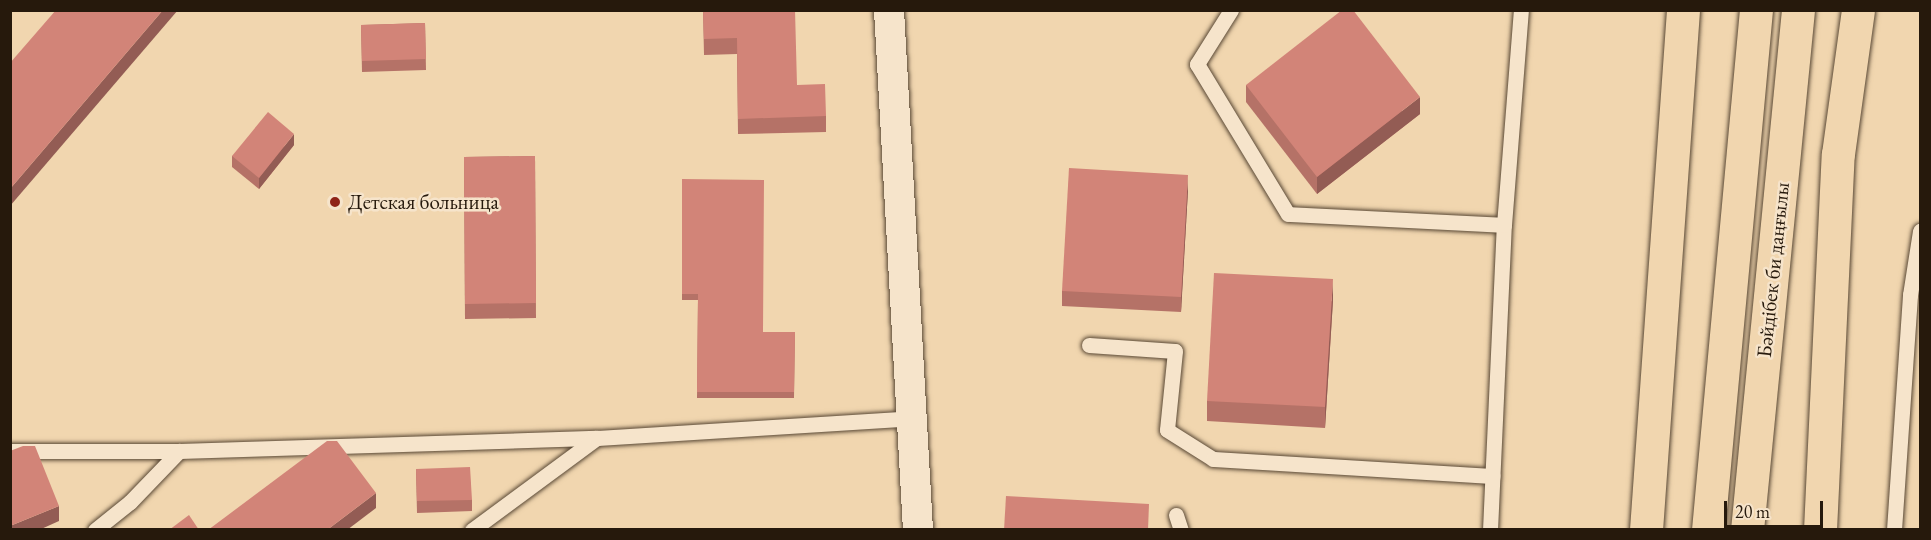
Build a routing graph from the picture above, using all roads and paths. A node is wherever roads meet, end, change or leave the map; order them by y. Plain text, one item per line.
1 (890, 10) edge
2 (1231, 10) edge
3 (1521, 10) edge
4 (1683, 10) edge
5 (1756, 10) edge
6 (1798, 10) edge
7 (1858, 10) edge
8 (1504, 225) junction
9 (1920, 231) edge
10 (1089, 345) dead end
11 (912, 418) junction
12 (597, 438) junction
13 (10, 451) edge
14 (179, 451) junction
15 (1492, 476) junction
16 (95, 530) edge
17 (472, 530) edge
18 (918, 530) edge
19 (1490, 530) edge
20 (1646, 530) edge
21 (1708, 530) edge
22 (1747, 530) edge
23 (1820, 530) edge
24 (1894, 530) edge

1 - 11 street
2 - 8 lane
3 - 8 lane
4 - 20 main road
5 - 21 main road, Бәйдібек би даңғылы
6 - 22 main road, Бәйдібек би даңғылы
7 - 23 main road
8 - 15 lane
9 - 24 lane
10 - 15 lane
11 - 12 lane
11 - 18 street
12 - 14 lane
12 - 17 lane
13 - 14 lane
14 - 16 lane
15 - 19 lane

